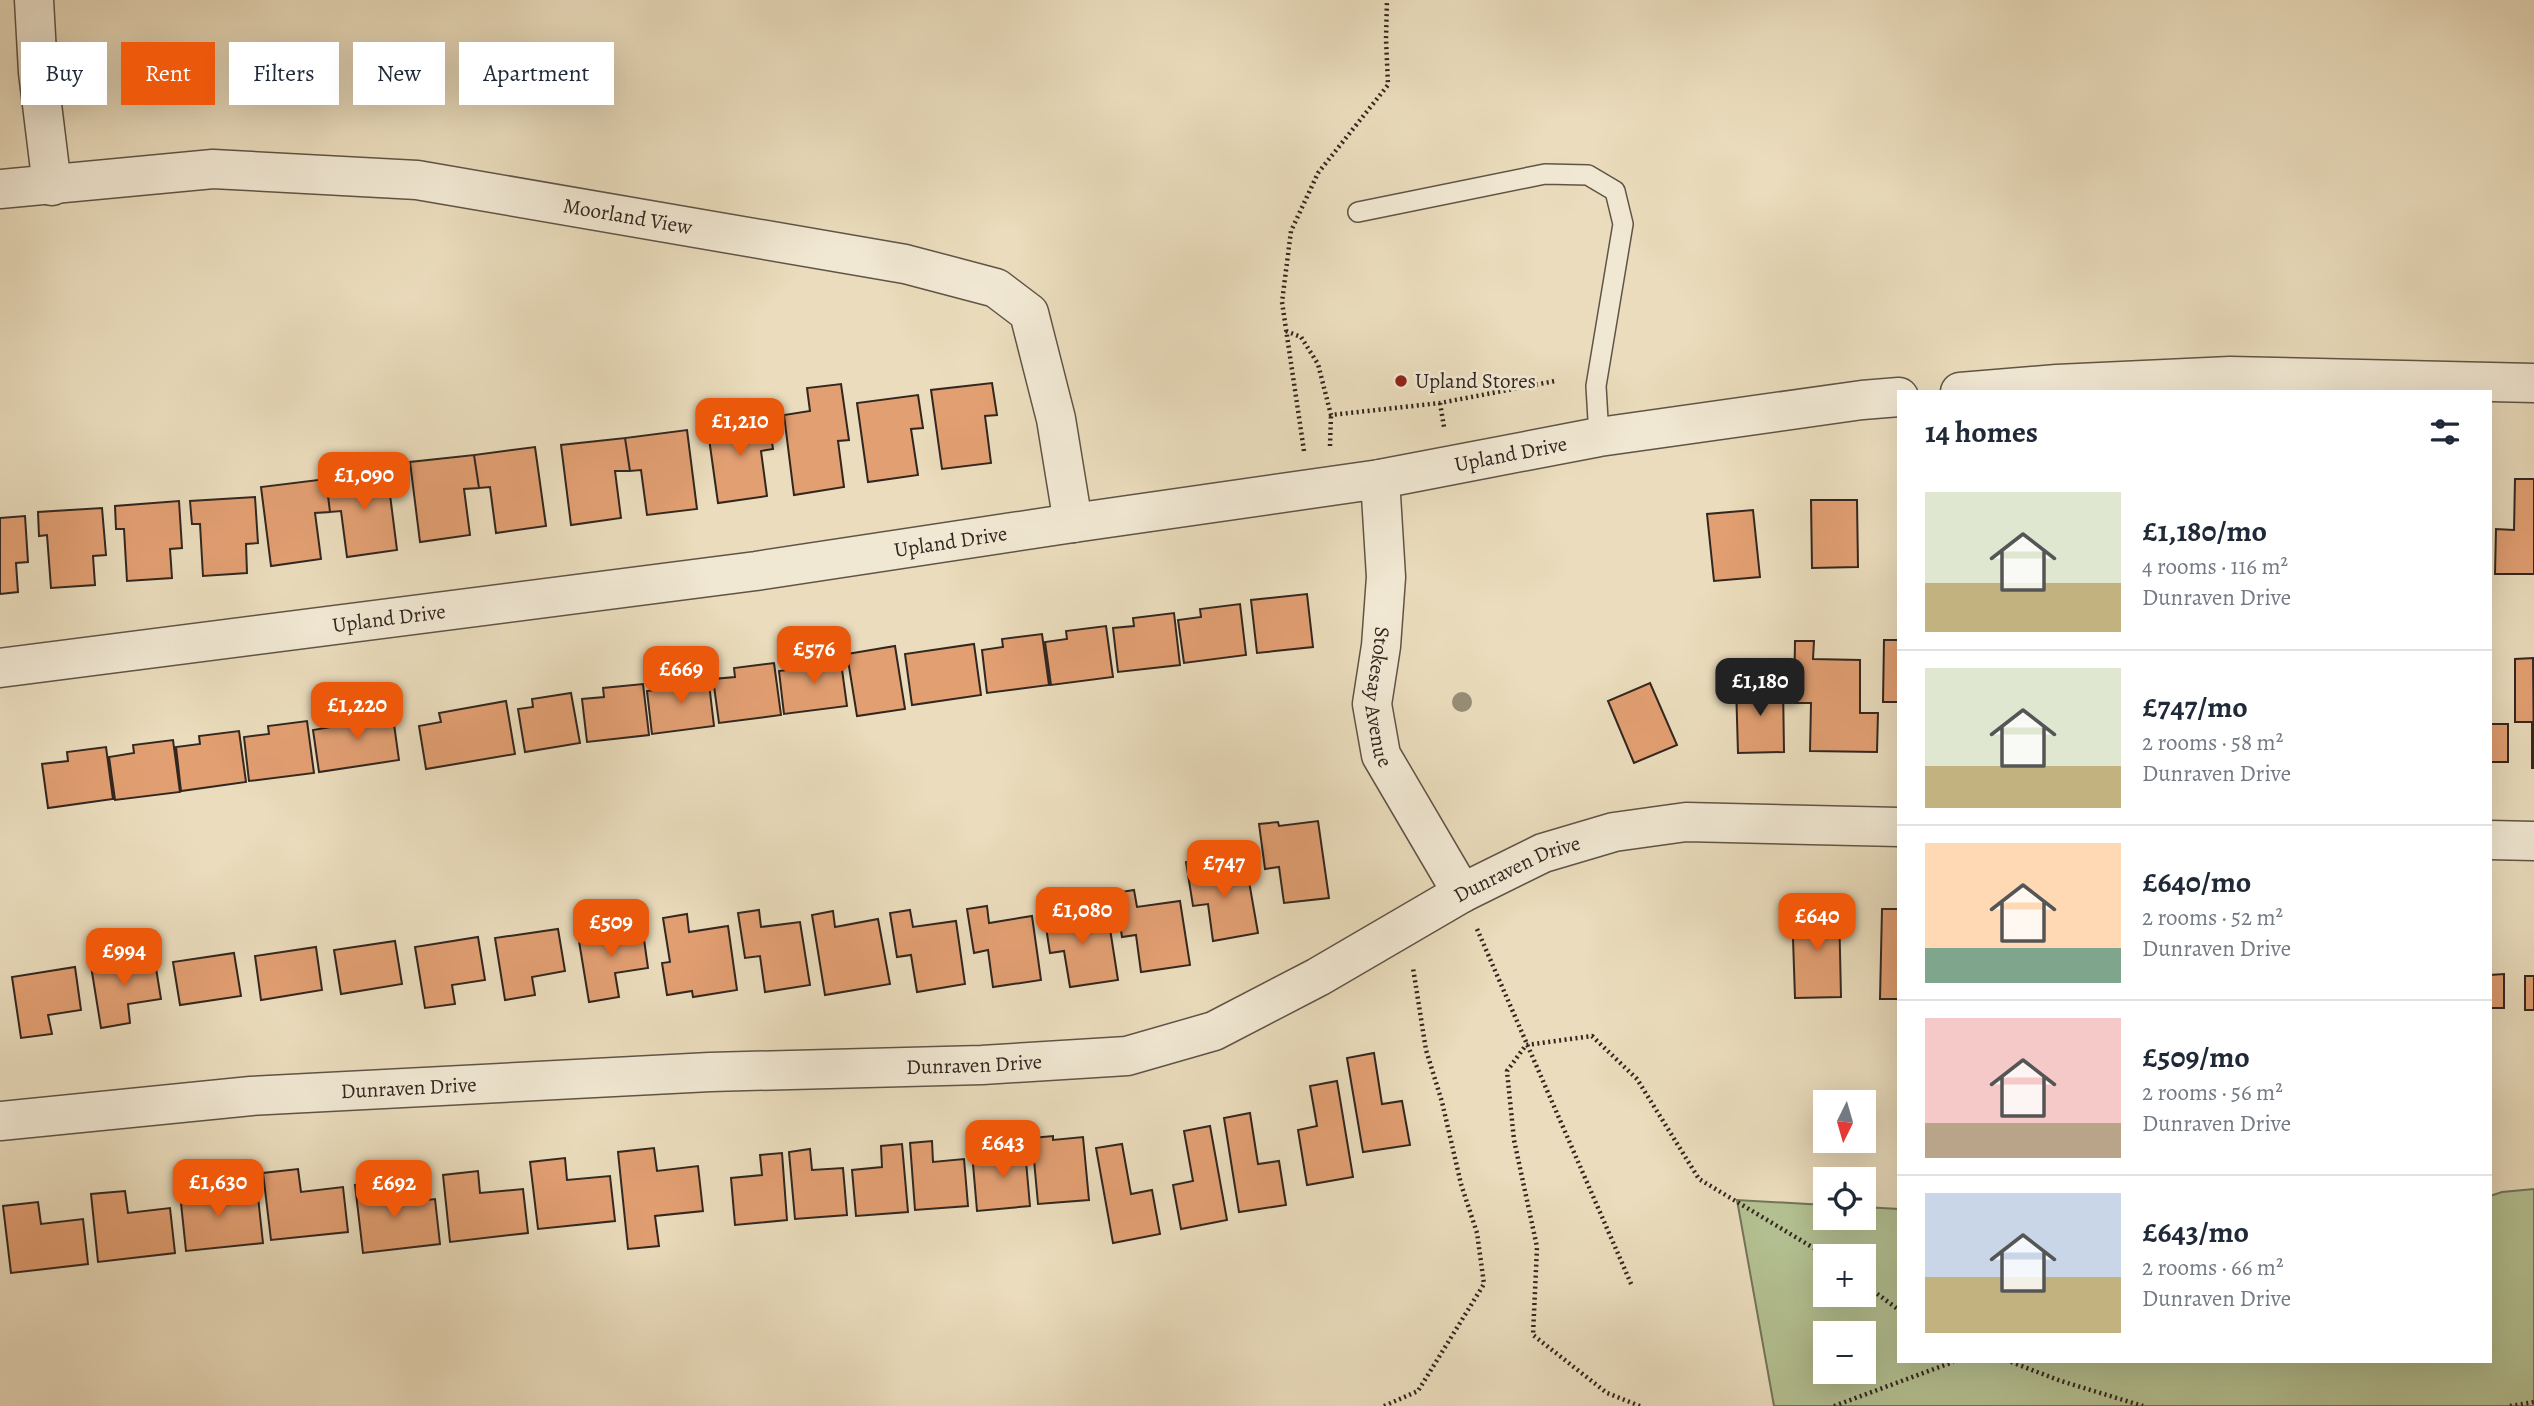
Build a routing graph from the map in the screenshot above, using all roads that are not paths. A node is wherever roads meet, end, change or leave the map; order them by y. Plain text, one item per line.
1 (34, 0) edge
2 (52, 186) junction
3 (0, 189) edge
4 (1358, 212) dead end
5 (2534, 383) edge
6 (1984, 390) edge
7 (1897, 397) edge
8 (1599, 437) junction
9 (1380, 479) junction
10 (1073, 523) junction
11 (0, 668) edge
12 (1897, 827) edge
13 (2492, 840) edge
14 (2534, 841) edge
15 (1462, 893) junction
16 (0, 1121) edge

1 - 2 street
2 - 3 street, Moorland View
2 - 10 street, Moorland View
4 - 8 lane
5 - 6 street
7 - 8 street, Upland Drive
8 - 9 street, Upland Drive
9 - 10 street, Upland Drive
9 - 15 street, Stokesay Avenue
10 - 11 street, Upland Drive
12 - 15 street, Dunraven Drive
13 - 14 street
15 - 16 street, Dunraven Drive

